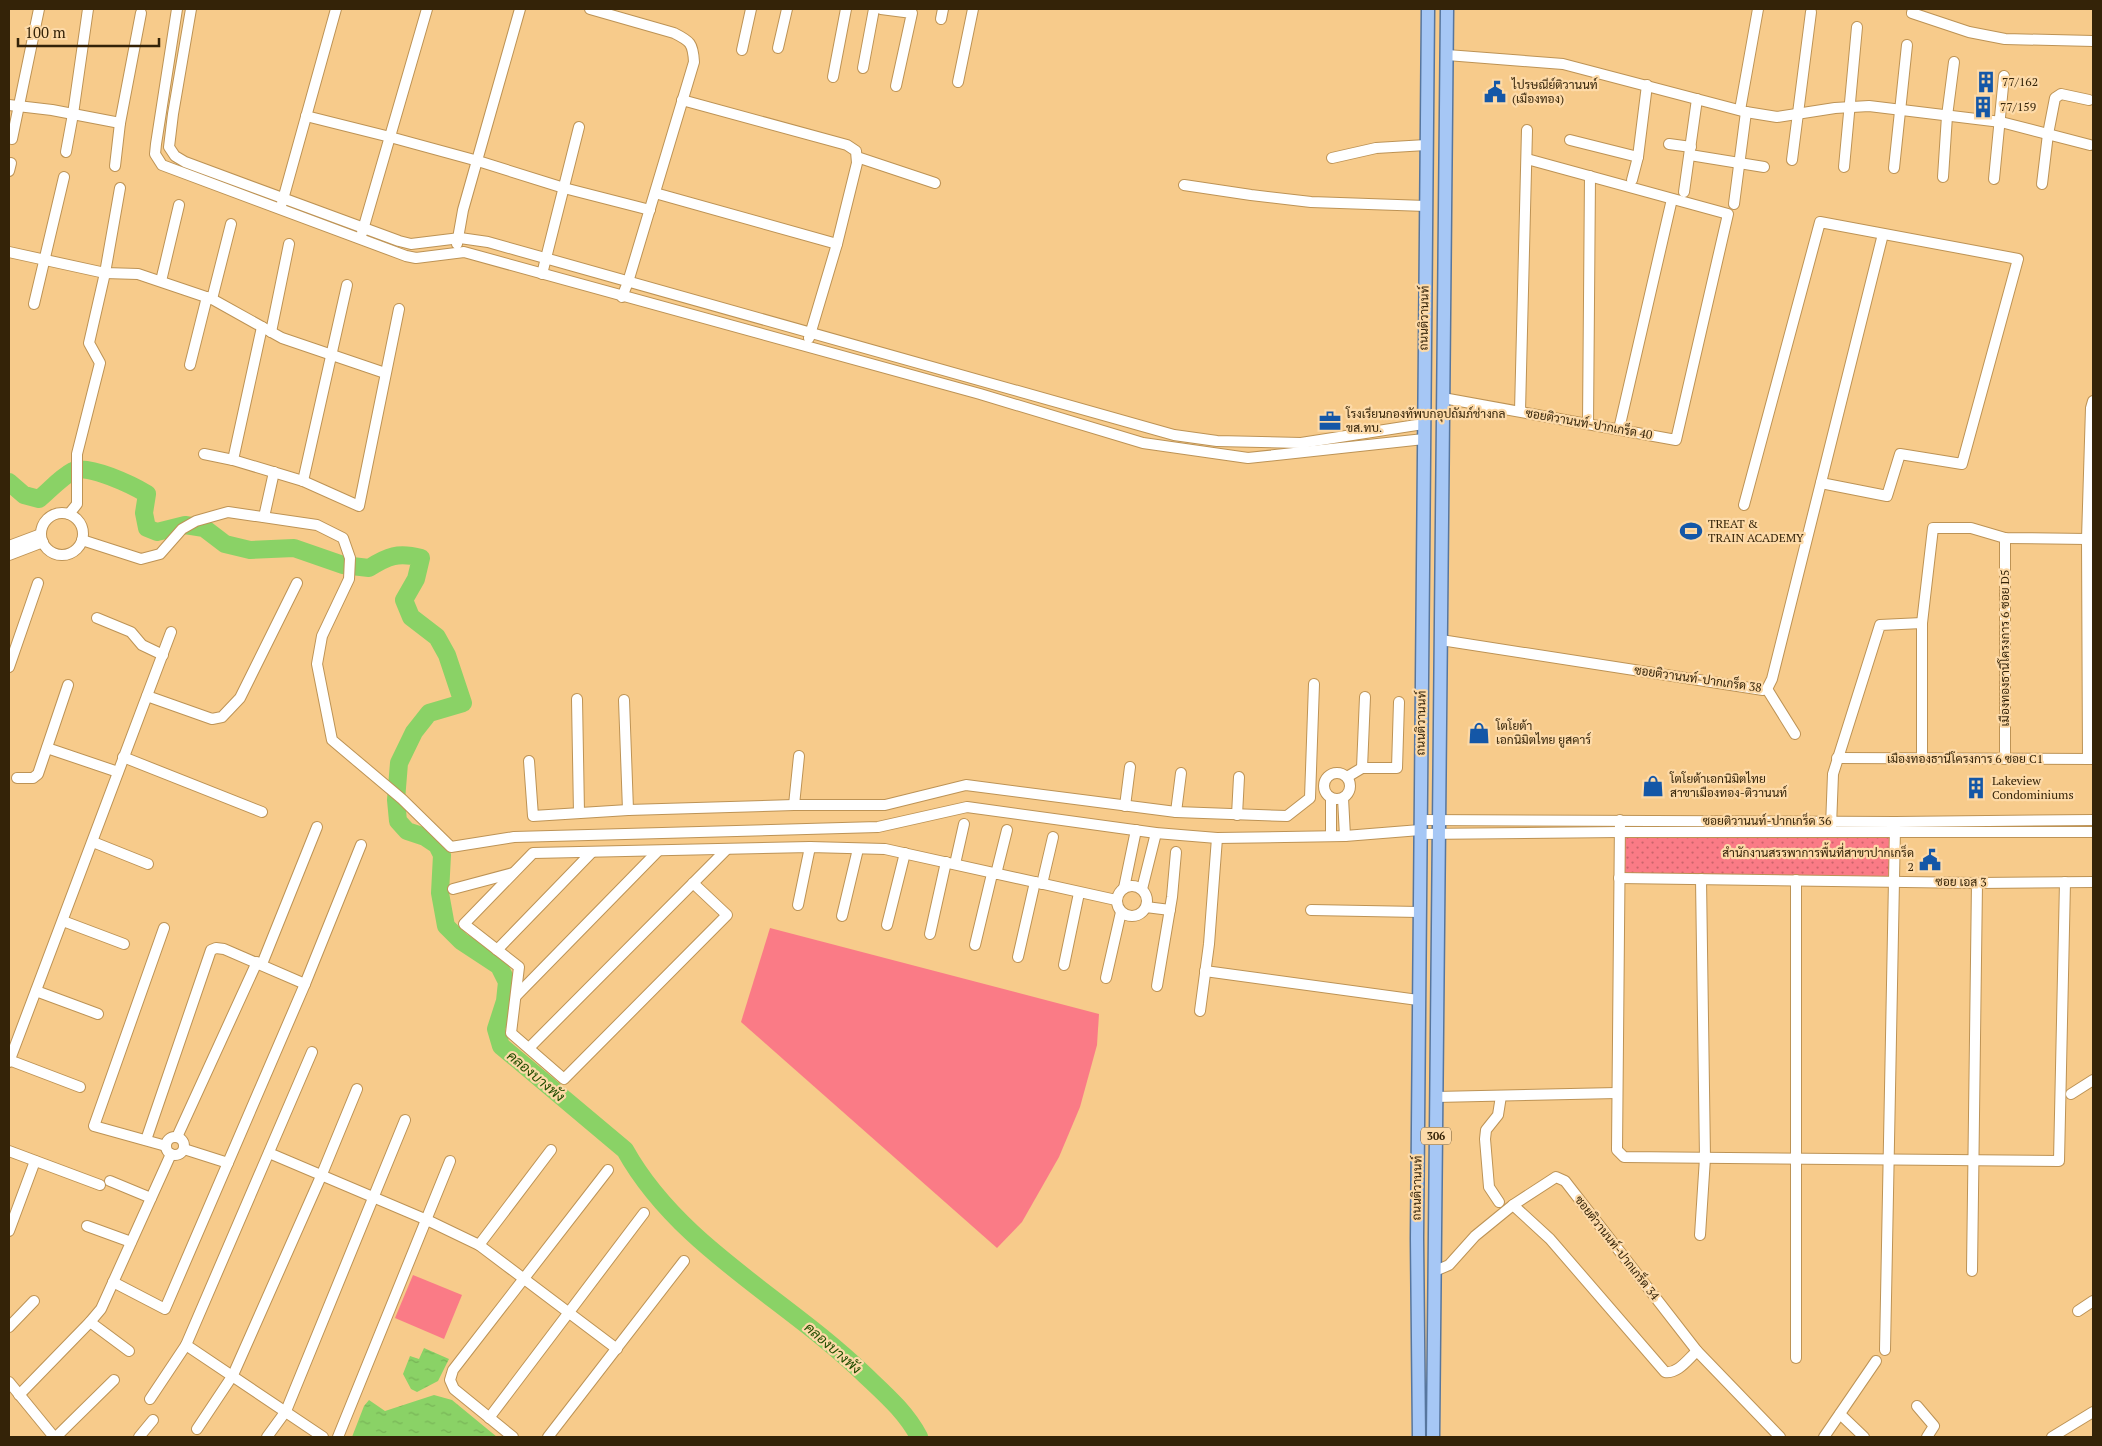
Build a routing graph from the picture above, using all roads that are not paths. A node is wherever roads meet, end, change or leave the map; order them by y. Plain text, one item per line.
1 (39, 9) edge
2 (88, 9) edge
3 (177, 9) edge
4 (191, 9) edge
5 (336, 9) edge
6 (427, 9) edge
7 (520, 9) edge
8 (590, 9) edge
9 (751, 9) edge
10 (787, 9) edge
11 (846, 9) edge
12 (874, 9) edge
13 (881, 9) edge
14 (893, 9) edge
15 (973, 9) edge
16 (1428, 9) edge
17 (1448, 9) edge
18 (1758, 9) edge
19 (1913, 9) edge
20 (1811, 12) dead end
21 (141, 14) dead end
22 (1856, 27) dead end
23 (2093, 41) edge
24 (1907, 45) dead end
25 (778, 48) dead end
26 (742, 50) dead end
27 (1447, 55) junction
28 (1954, 62) dead end
29 (863, 68) dead end
30 (2004, 76) dead end
31 (833, 77) dead end
32 (958, 82) dead end
33 (896, 86) dead end
34 (1647, 86) junction
35 (1697, 99) junction
36 (682, 100) junction
37 (2089, 100) dead end
38 (14, 106) edge
39 (1849, 107) junction
40 (1900, 110) junction
41 (1743, 111) junction
42 (73, 114) junction
43 (1799, 114) junction
44 (306, 116) junction
45 (1947, 116) junction
46 (2001, 122) junction
47 (120, 123) junction
48 (579, 127) dead end
49 (1528, 130) dead end
50 (2048, 134) junction
51 (390, 137) junction
52 (12, 138) dead end
53 (1570, 140) dead end
54 (1669, 144) dead end
55 (1426, 145) junction
56 (2090, 145) dead end
57 (1690, 151) junction
58 (66, 152) dead end
59 (858, 156) junction
60 (1638, 157) junction
61 (1332, 158) dead end
62 (1527, 159) junction
63 (1792, 160) dead end
64 (478, 161) junction
65 (1740, 162) junction
66 (115, 166) dead end
67 (1764, 167) dead end
68 (1844, 167) dead end
69 (1894, 168) dead end
70 (1590, 176) junction
71 (64, 177) dead end
72 (1944, 177) dead end
73 (1994, 179) dead end
74 (1632, 180) dead end
75 (934, 183) dead end
76 (2042, 184) dead end
77 (1184, 185) dead end
78 (120, 188) dead end
79 (564, 188) junction
80 (1684, 192) dead end
81 (655, 193) junction
82 (283, 198) junction
83 (1672, 199) junction
84 (1734, 204) dead end
85 (179, 205) dead end
86 (1426, 206) junction
87 (281, 209) junction
88 (650, 210) junction
89 (230, 224) dead end
90 (364, 228) junction
91 (1883, 234) junction
92 (360, 239) junction
93 (457, 239) junction
94 (289, 244) dead end
95 (837, 244) junction
96 (9, 252) edge
97 (456, 253) junction
98 (545, 258) junction
99 (46, 260) junction
100 (105, 273) junction
101 (542, 274) junction
102 (161, 282) junction
103 (628, 282) junction
104 (347, 285) dead end
105 (622, 296) junction
106 (210, 298) junction
107 (34, 304) dead end
108 (399, 309) dead end
109 (741, 313) junction
110 (262, 327) junction
111 (738, 327) junction
112 (271, 332) junction
113 (811, 332) junction
114 (807, 346) junction
115 (330, 355) junction
116 (190, 365) dead end
117 (385, 373) junction
118 (1443, 398) junction
119 (2093, 401) edge
120 (1520, 411) junction
121 (1443, 420) junction
122 (1423, 421) junction
123 (1588, 424) junction
124 (1619, 430) junction
125 (1424, 438) junction
126 (204, 454) dead end
127 (233, 460) junction
128 (274, 472) junction
129 (303, 481) junction
130 (1821, 482) junction
131 (1744, 505) dead end
132 (69, 514) junction
133 (264, 518) junction
134 (42, 538) junction
135 (2005, 538) junction
136 (2087, 539) junction
137 (82, 540) junction
138 (9, 546) edge
139 (9, 555) edge
140 (38, 583) dead end
141 (297, 583) dead end
142 (97, 618) dead end
143 (1922, 623) junction
144 (171, 632) dead end
145 (1441, 640) junction
146 (162, 656) junction
147 (9, 667) edge
148 (1314, 684) dead end
149 (68, 686) dead end
150 (1767, 688) junction
151 (147, 696) junction
152 (1365, 697) dead end
153 (577, 698) dead end
154 (624, 700) dead end
155 (1399, 702) dead end
156 (1795, 734) dead end
157 (47, 748) junction
158 (799, 756) dead end
159 (124, 757) junction
160 (1837, 758) junction
161 (1922, 758) junction
162 (2006, 759) junction
163 (2091, 759) edge
164 (529, 761) dead end
165 (1130, 767) dead end
166 (1362, 768) junction
167 (118, 772) junction
168 (1181, 772) dead end
169 (1347, 777) junction
170 (17, 778) dead end
171 (1239, 778) dead end
172 (1324, 788) junction
173 (1310, 798) junction
174 (1331, 798) junction
175 (1343, 798) junction
176 (794, 805) junction
177 (1125, 806) junction
178 (628, 810) junction
179 (262, 812) dead end
180 (1176, 812) junction
181 (579, 813) junction
182 (1237, 815) junction
183 (1548, 819) junction
184 (1620, 820) junction
185 (2093, 820) edge
186 (1831, 821) junction
187 (1895, 822) junction
188 (964, 824) dead end
189 (317, 827) dead end
190 (1420, 828) junction
191 (1440, 828) junction
192 (1007, 830) dead end
193 (1136, 830) junction
194 (1620, 832) junction
195 (2093, 832) edge
196 (1156, 833) junction
197 (1548, 833) junction
198 (1830, 833) junction
199 (1895, 833) junction
200 (1332, 836) junction
201 (1345, 836) junction
202 (1053, 837) dead end
203 (1217, 838) junction
204 (93, 842) junction
205 (361, 844) dead end
206 (810, 847) junction
207 (858, 849) junction
208 (658, 850) junction
209 (726, 850) junction
210 (592, 852) junction
211 (1176, 852) dead end
212 (905, 853) junction
213 (950, 863) junction
214 (148, 864) dead end
215 (514, 872) junction
216 (994, 874) junction
217 (1619, 878) junction
218 (1701, 879) junction
219 (1796, 880) junction
220 (1893, 881) junction
221 (2065, 882) junction
222 (2093, 882) edge
223 (693, 883) junction
224 (1038, 883) junction
225 (1977, 883) junction
226 (1124, 888) junction
227 (453, 889) dead end
228 (1142, 889) junction
229 (1079, 892) junction
230 (1116, 900) junction
231 (798, 905) dead end
232 (1146, 907) junction
233 (1170, 910) junction
234 (1311, 910) dead end
235 (1122, 912) junction
236 (1419, 912) junction
237 (842, 916) dead end
238 (63, 921) junction
239 (887, 924) dead end
240 (164, 928) dead end
241 (930, 934) dead end
242 (124, 944) dead end
243 (975, 945) dead end
244 (497, 950) junction
245 (1018, 957) dead end
246 (259, 963) junction
247 (1064, 966) dead end
248 (1205, 971) junction
249 (1106, 978) dead end
250 (305, 984) junction
251 (1157, 986) dead end
252 (36, 991) junction
253 (516, 996) junction
254 (1418, 1000) junction
255 (1200, 1011) dead end
256 (98, 1014) dead end
257 (529, 1048) junction
258 (312, 1052) dead end
259 (9, 1061) edge
260 (2093, 1080) edge
261 (80, 1087) dead end
262 (357, 1089) dead end
263 (1617, 1093) junction
264 (2071, 1094) dead end
265 (1501, 1096) junction
266 (1436, 1097) junction
267 (405, 1120) dead end
268 (177, 1137) junction
269 (146, 1140) junction
270 (184, 1148) junction
271 (169, 1150) junction
272 (551, 1150) dead end
273 (9, 1151) edge
274 (269, 1153) junction
275 (1705, 1158) junction
276 (1796, 1159) junction
277 (1975, 1159) junction
278 (1888, 1160) junction
279 (35, 1161) junction
280 (450, 1161) dead end
281 (228, 1162) junction
282 (608, 1170) dead end
283 (322, 1174) junction
284 (151, 1198) junction
285 (374, 1199) junction
286 (1499, 1202) dead end
287 (1513, 1205) junction
288 (644, 1213) dead end
289 (427, 1220) junction
290 (87, 1226) dead end
291 (9, 1231) edge
292 (1700, 1236) dead end
293 (131, 1242) junction
294 (479, 1245) junction
295 (684, 1261) dead end
296 (1435, 1271) junction
297 (1972, 1271) dead end
298 (524, 1279) junction
299 (113, 1282) junction
300 (34, 1301) dead end
301 (2093, 1302) edge
302 (2078, 1311) dead end
303 (569, 1313) junction
304 (90, 1322) junction
305 (9, 1327) edge
306 (186, 1345) junction
307 (617, 1349) junction
308 (1885, 1350) dead end
309 (129, 1351) dead end
310 (1697, 1351) junction
311 (1796, 1358) dead end
312 (1876, 1361) dead end
313 (233, 1375) junction
314 (114, 1380) dead end
315 (9, 1382) edge
316 (19, 1395) junction
317 (150, 1399) dead end
318 (1917, 1406) dead end
319 (286, 1411) junction
320 (1420, 1411) junction
321 (1433, 1412) junction
322 (2093, 1412) edge
323 (1840, 1414) junction
324 (489, 1418) junction
325 (153, 1420) dead end
326 (197, 1429) dead end
327 (55, 1437) edge
328 (139, 1437) edge
329 (267, 1437) edge
330 (323, 1437) edge
331 (338, 1437) edge
332 (513, 1437) edge
333 (548, 1437) edge
334 (1419, 1437) edge
335 (1433, 1437) edge
336 (1780, 1437) edge
337 (1824, 1437) edge
338 (1864, 1437) edge
339 (1927, 1437) edge
340 (2052, 1437) edge

1 - 38 street
2 - 42 street
3 - 87 street
4 - 82 street
5 - 44 street
6 - 51 street
7 - 64 street
8 - 36 street
9 - 26 street
10 - 25 street
11 - 31 street
12 - 29 street
13 - 14 street
14 - 33 street
15 - 32 street
16 - 55 main road, ถนนติวานนท์ / 306
17 - 27 main road, ถนนติวานนท์ / 306
18 - 41 street
19 - 23 street
20 - 43 street
21 - 47 street
22 - 39 street
24 - 40 street
27 - 34 street
27 - 118 main road, ถนนติวานนท์ / 306
28 - 45 street
30 - 46 street
34 - 35 street
34 - 60 street
35 - 41 street
35 - 57 street
36 - 59 street
36 - 81 street
37 - 50 street
38 - 42 street
38 - 52 street
39 - 40 street
39 - 43 street
39 - 68 street
40 - 45 street
40 - 69 street
41 - 43 street
41 - 65 street
42 - 47 street
42 - 58 street
43 - 63 street
44 - 51 street
44 - 82 street
45 - 46 street
45 - 72 street
46 - 50 street
46 - 73 street
47 - 66 street
48 - 79 street
49 - 62 street
50 - 56 street
50 - 76 street
51 - 64 street
51 - 90 street
53 - 60 street
54 - 57 street
55 - 61 street
55 - 86 main road, ถนนติวานนท์ / 306
57 - 65 street
57 - 80 street
59 - 75 street
59 - 95 street
60 - 74 street
62 - 70 street
62 - 120 street
64 - 79 street
64 - 93 street
65 - 67 street
65 - 84 street
70 - 83 street
70 - 123 street
71 - 99 street
77 - 86 street
78 - 100 street
79 - 88 street
79 - 98 street
81 - 88 street
81 - 95 street
82 - 87 street
82 - 90 street
83 - 124 street
83 - 124 street, ซอยติวานนท์-ปากเกร็ด 40
85 - 102 street
86 - 122 main road, ถนนติวานนท์ / 306
87 - 92 street
88 - 103 street
89 - 106 street
90 - 92 street
90 - 93 street
91 - 130 street, ซอยติวานนท์-ปากเกร็ด 38
91 - 130 street
91 - 131 street
92 - 97 street
93 - 97 street
93 - 98 street
94 - 112 street
95 - 113 street
96 - 99 street
97 - 101 street
98 - 101 street
98 - 103 street
99 - 100 street
99 - 107 street
100 - 102 street
100 - 132 street
101 - 105 street
102 - 106 street
103 - 105 street
103 - 109 street
104 - 115 street
105 - 111 street
106 - 110 street
106 - 116 street
108 - 117 street
109 - 111 street
109 - 113 street
110 - 112 street
110 - 127 street
111 - 114 street
112 - 115 street
113 - 114 street
113 - 122 street
114 - 125 street
115 - 117 street
115 - 129 street
117 - 129 street
118 - 120 street, ซอยติวานนท์-ปากเกร็ด 40
118 - 121 main road, ถนนติวานนท์ / 306
119 - 136 street
120 - 123 street, ซอยติวานนท์-ปากเกร็ด 40
121 - 122 main road
121 - 145 main road, ถนนติวานนท์ / 306
122 - 125 main road, ถนนติวานนท์ / 306
123 - 124 street, ซอยติวานนท์-ปากเกร็ด 40
125 - 190 main road, ถนนติวานนท์ / 306
126 - 127 street
127 - 128 street
128 - 129 street
128 - 133 street
130 - 150 street, ซอยติวานนท์-ปากเกร็ด 38
132 - 134 street
132 - 137 street
133 - 137 street
133 - 193 street
134 - 137 street
134 - 138 street
134 - 139 street
135 - 136 street
135 - 143 street
135 - 162 street, เมืองทองธานีโครงการ 6 ซอย D5
136 - 163 street
140 - 147 street
141 - 151 street
142 - 146 street
143 - 160 street
143 - 161 street
144 - 146 street
145 - 150 street, ซอยติวานนท์-ปากเกร็ด 38
145 - 191 main road, ถนนติวานนท์ / 306
146 - 151 street
148 - 173 street
149 - 157 street
150 - 156 street
151 - 159 street
152 - 166 street
153 - 181 street
154 - 178 street
155 - 166 street
157 - 167 street
157 - 170 street
158 - 176 street
159 - 167 street
159 - 179 street
160 - 161 street, เมืองทองธานีโครงการ 6 ซอย C1
160 - 186 street
161 - 162 street, เมืองทองธานีโครงการ 6 ซอย C1
162 - 163 street, เมืองทองธานีโครงการ 6 ซอย C1
164 - 181 street
165 - 177 street
166 - 169 street
167 - 204 street
168 - 180 street
169 - 172 street
169 - 175 street
171 - 182 street
172 - 173 street
172 - 174 street
173 - 182 street
174 - 175 street
174 - 200 street
175 - 201 street
176 - 177 street
176 - 178 street
177 - 180 street
178 - 181 street
180 - 182 street
183 - 184 street, ซอยติวานนท์-ปากเกร็ด 36
183 - 191 street, ซอยติวานนท์-ปากเกร็ด 36
183 - 197 street
184 - 186 street, ซอยติวานนท์-ปากเกร็ด 36
184 - 194 street
185 - 187 street, ซอยติวานนท์-ปากเกร็ด 36
186 - 187 street, ซอยติวานนท์-ปากเกร็ด 36
186 - 198 street
187 - 199 street
188 - 213 street
189 - 246 street
190 - 191 street
190 - 201 street
190 - 236 main road, ถนนติวานนท์ / 306
191 - 197 street, ซอยติวานนท์-ปากเกร็ด 36
191 - 266 main road, ถนนติวานนท์ / 306
192 - 216 street
193 - 196 street
193 - 226 street
194 - 197 street, ซอยติวานนท์-ปากเกร็ด 36
194 - 198 street, ซอยติวานนท์-ปากเกร็ด 36
194 - 217 street
195 - 199 street, ซอยติวานนท์-ปากเกร็ด 36
196 - 203 street
196 - 228 street
198 - 199 street, ซอยติวานนท์-ปากเกร็ด 36
199 - 220 street
200 - 201 street
200 - 203 street
202 - 224 street
203 - 248 street
204 - 214 street
204 - 238 street
205 - 250 street
206 - 207 street
206 - 209 street
206 - 231 street
207 - 212 street
207 - 237 street
208 - 209 street
208 - 210 street
208 - 253 street
209 - 223 street
210 - 215 street
210 - 244 street
211 - 233 street
212 - 213 street
212 - 239 street
213 - 216 street
213 - 241 street
215 - 227 street
215 - 244 street
216 - 224 street
216 - 243 street
217 - 218 street, ซอย เอส 3
217 - 263 street
218 - 219 street, ซอย เอส 3
218 - 275 street
219 - 220 street, ซอย เอส 3
219 - 276 street
220 - 225 street, ซอย เอส 3
220 - 278 street
221 - 222 street, ซอย เอส 3
221 - 225 street, ซอย เอส 3
221 - 277 street
223 - 257 street
223 - 257 street
224 - 229 street
224 - 245 street
225 - 277 street
226 - 228 street
226 - 230 street
228 - 232 street
229 - 230 street
229 - 247 street
230 - 235 street
232 - 233 street
232 - 235 street
233 - 251 street
234 - 236 street
235 - 249 street
236 - 254 main road, ถนนติวานนท์ / 306
238 - 242 street
238 - 252 street
240 - 269 street
244 - 253 street
246 - 250 street
246 - 268 street
246 - 269 street
248 - 254 street
248 - 255 street
250 - 281 street
252 - 256 street
252 - 259 street
253 - 257 street
254 - 320 main road, ถนนติวานนท์ / 306
258 - 274 street
259 - 261 street
260 - 264 street
262 - 283 street
263 - 265 street
263 - 275 street
265 - 266 street
265 - 286 street
266 - 296 main road, ถนนติวานนท์ / 306
267 - 285 street
268 - 270 street
268 - 271 street
269 - 271 street
270 - 271 street
270 - 281 street
271 - 284 street
272 - 294 street
273 - 279 street
274 - 283 street
274 - 306 street
275 - 276 street
275 - 292 street
276 - 278 street
276 - 311 street
277 - 278 street
277 - 297 street
278 - 308 street
279 - 284 street
279 - 291 street
280 - 289 street
281 - 299 street
282 - 298 street
283 - 285 street
283 - 313 street
284 - 293 street
285 - 289 street
285 - 319 street
287 - 296 street, ซอยติวานนท์-ปากเกร็ด 34
287 - 310 street
287 - 310 street, ซอยติวานนท์-ปากเกร็ด 34
288 - 303 street
289 - 294 street
289 - 331 street
290 - 293 street
293 - 299 street
294 - 298 street
295 - 307 street
296 - 321 main road, ถนนติวานนท์ / 306
298 - 303 street
298 - 324 street
299 - 304 street
300 - 305 street
301 - 302 street
303 - 307 street
303 - 324 street
304 - 309 street
304 - 316 street
306 - 313 street
306 - 317 street
307 - 333 street
310 - 336 street, ซอยติวานนท์-ปากเกร็ด 34
312 - 323 street
313 - 319 street
313 - 326 street
314 - 327 street
315 - 316 street
316 - 327 street
318 - 339 street
319 - 329 street
319 - 330 street
320 - 321 main road
320 - 334 main road, ถนนติวานนท์ / 306
321 - 335 main road, ถนนติวานนท์ / 306
322 - 340 street
323 - 337 street
323 - 338 street
324 - 332 street
325 - 328 street

